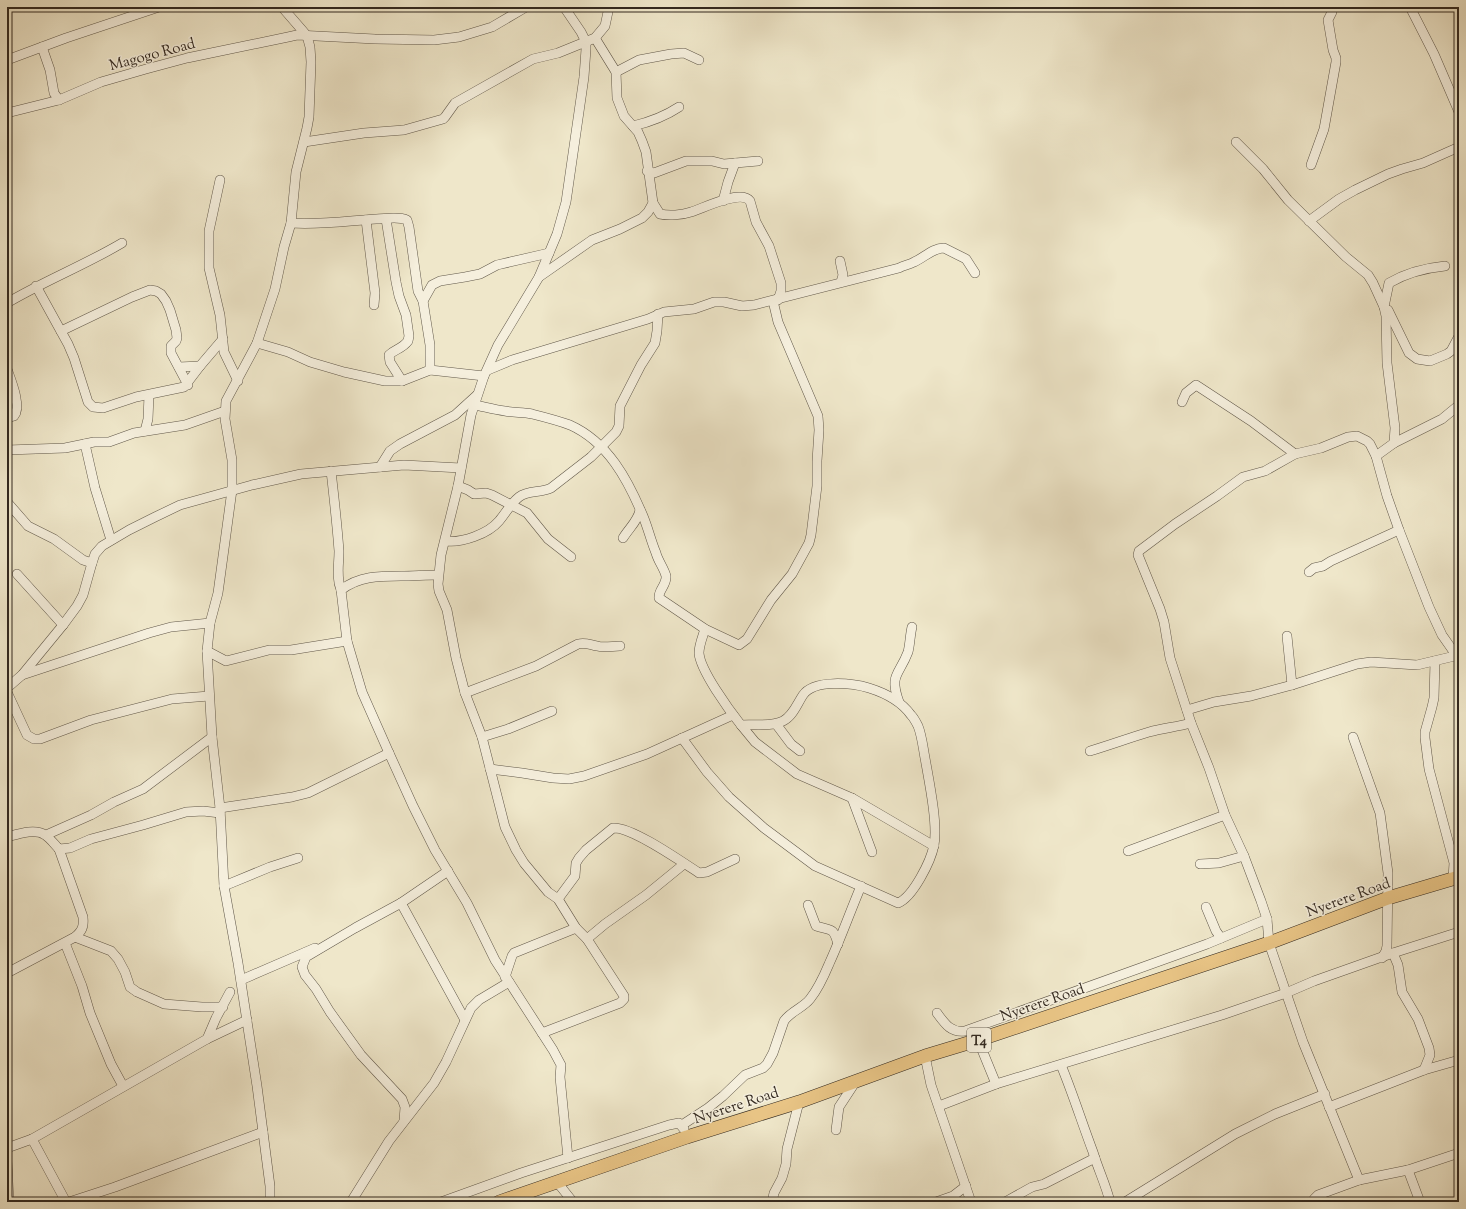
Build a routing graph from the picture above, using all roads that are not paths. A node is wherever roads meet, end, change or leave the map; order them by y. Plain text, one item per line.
1 (159, 7) edge
2 (282, 7) edge
3 (526, 7) edge
4 (564, 7) edge
5 (609, 7) edge
6 (1331, 7) edge
7 (1410, 7) edge
8 (307, 36) junction
9 (595, 38) junction
10 (586, 42) junction
11 (42, 47) junction
12 (7, 60) edge
13 (699, 60) dead end
14 (616, 72) junction
15 (59, 100) junction
16 (679, 107) dead end
17 (1459, 112) edge
18 (7, 113) edge
19 (633, 126) junction
20 (304, 142) junction
21 (1236, 142) dead end
22 (1459, 147) edge
23 (758, 160) dead end
24 (735, 163) junction
25 (1312, 165) dead end
26 (647, 171) junction
27 (220, 180) dead end
28 (723, 201) junction
29 (653, 203) junction
30 (386, 219) junction
31 (366, 220) junction
32 (1309, 221) junction
33 (291, 223) junction
34 (122, 243) dead end
35 (549, 253) junction
36 (840, 261) dead end
37 (1445, 266) dead end
38 (975, 273) dead end
39 (539, 276) junction
40 (841, 282) junction
41 (36, 286) junction
42 (423, 301) junction
43 (775, 301) junction
44 (7, 303) edge
45 (1384, 304) junction
46 (374, 305) dead end
47 (658, 314) junction
48 (61, 331) junction
49 (1459, 336) edge
50 (223, 339) junction
51 (257, 343) junction
52 (200, 366) junction
53 (179, 367) junction
54 (7, 369) edge
55 (430, 370) junction
56 (486, 373) junction
57 (238, 381) junction
58 (402, 381) junction
59 (188, 385) junction
60 (479, 394) junction
61 (149, 395) junction
62 (1182, 402) dead end
63 (475, 405) junction
64 (1459, 405) edge
65 (225, 411) junction
66 (7, 418) edge
67 (145, 431) junction
68 (1394, 443) junction
69 (85, 444) junction
70 (602, 448) junction
71 (7, 450) edge
72 (1295, 454) junction
73 (1376, 456) junction
74 (380, 466) junction
75 (461, 468) junction
76 (331, 471) junction
77 (458, 486) junction
78 (232, 490) junction
79 (7, 502) edge
80 (510, 505) junction
81 (640, 510) junction
82 (1399, 530) junction
83 (623, 538) dead end
84 (111, 540) junction
85 (446, 541) junction
86 (571, 557) dead end
87 (92, 563) junction
88 (1309, 572) dead end
89 (18, 574) dead end
90 (438, 575) junction
91 (341, 590) junction
92 (210, 624) junction
93 (63, 625) junction
94 (912, 627) dead end
95 (705, 629) junction
96 (1287, 636) dead end
97 (347, 641) junction
98 (620, 646) dead end
99 (207, 651) junction
100 (1458, 655) edge
101 (1435, 661) junction
102 (22, 675) junction
103 (1292, 686) junction
104 (7, 688) edge
105 (7, 692) edge
106 (464, 693) junction
107 (209, 696) junction
108 (899, 702) junction
109 (1187, 710) junction
110 (552, 711) dead end
111 (733, 715) junction
112 (1191, 723) junction
113 (776, 724) junction
114 (741, 725) junction
115 (212, 737) junction
116 (482, 737) junction
117 (1353, 737) dead end
118 (682, 738) junction
119 (800, 751) dead end
120 (1090, 751) dead end
121 (389, 753) junction
122 (490, 770) junction
123 (852, 798) junction
124 (220, 811) junction
125 (1226, 815) junction
126 (46, 835) junction
127 (7, 837) edge
128 (934, 846) junction
129 (59, 849) junction
130 (1128, 850) dead end
131 (872, 852) dead end
132 (1244, 856) junction
133 (298, 858) dead end
134 (735, 859) dead end
135 (1456, 859) edge
136 (684, 864) junction
137 (1200, 864) dead end
138 (448, 871) junction
139 (1456, 878) edge
140 (224, 886) junction
141 (861, 886) junction
142 (1388, 898) junction
143 (558, 899) junction
144 (401, 903) junction
145 (808, 905) dead end
146 (1206, 908) dead end
147 (1267, 919) junction
148 (576, 928) junction
149 (1459, 932) edge
150 (75, 938) junction
151 (1221, 938) junction
152 (587, 939) junction
153 (1268, 943) junction
154 (65, 944) junction
155 (838, 944) junction
156 (324, 947) junction
157 (1393, 953) junction
158 (1382, 958) junction
159 (7, 973) edge
160 (507, 979) junction
161 (241, 980) junction
162 (230, 992) dead end
163 (1286, 993) junction
164 (222, 1007) junction
165 (937, 1014) dead end
166 (247, 1020) junction
167 (465, 1020) junction
168 (542, 1033) junction
169 (207, 1039) junction
170 (978, 1040) junction
171 (925, 1056) junction
172 (1459, 1060) edge
173 (1061, 1065) junction
174 (1424, 1070) junction
175 (856, 1081) junction
176 (996, 1084) junction
177 (123, 1086) junction
178 (1325, 1094) junction
179 (799, 1102) junction
180 (939, 1106) junction
181 (1329, 1107) junction
182 (404, 1120) junction
183 (682, 1125) junction
184 (836, 1130) dead end
185 (263, 1132) junction
186 (687, 1138) junction
187 (32, 1139) junction
188 (7, 1148) edge
189 (1459, 1154) edge
190 (568, 1158) junction
191 (1095, 1158) junction
192 (7, 1162) edge
193 (1408, 1170) junction
194 (1359, 1180) junction
195 (557, 1182) junction
196 (966, 1186) junction
197 (9, 1202) edge
198 (67, 1202) edge
199 (270, 1202) edge
200 (351, 1202) edge
201 (441, 1202) edge
202 (499, 1202) edge
203 (573, 1202) edge
204 (772, 1202) edge
205 (936, 1202) edge
206 (971, 1202) edge
207 (1006, 1202) edge
208 (1110, 1202) edge
209 (1126, 1202) edge
210 (1313, 1202) edge
211 (1420, 1202) edge

1 - 11 street
2 - 8 street
3 - 8 street, Magogo Road
4 - 10 street
5 - 9 street
6 - 25 street
7 - 17 street
8 - 15 street, Magogo Road
8 - 20 street
9 - 10 street
9 - 14 street
10 - 20 street
10 - 35 street
11 - 12 street
11 - 15 street
13 - 14 street
14 - 19 street
15 - 18 street, Magogo Road
16 - 19 street
19 - 26 street
20 - 33 street
21 - 32 street
22 - 32 street
23 - 24 street
24 - 26 street
24 - 28 street
26 - 29 street
27 - 50 street
28 - 29 street
28 - 43 street
29 - 39 street
30 - 31 street
30 - 42 street
30 - 58 street
31 - 33 street
31 - 46 street
32 - 45 street
33 - 51 street
34 - 41 street
35 - 39 street
35 - 42 street
36 - 40 street
37 - 45 street
38 - 40 street
39 - 56 street
40 - 43 street
41 - 44 street
41 - 48 street
42 - 55 street
43 - 47 street
43 - 95 street
45 - 49 street
45 - 68 street
47 - 56 street
47 - 70 street
48 - 53 street
48 - 61 street
50 - 52 street
50 - 57 street
51 - 57 street
51 - 58 street
52 - 53 street
52 - 59 street
53 - 59 street
54 - 66 street
55 - 56 street
55 - 58 street
56 - 60 street
57 - 65 street
59 - 61 street
60 - 63 street
60 - 74 street
61 - 67 street
62 - 72 street
63 - 70 street
63 - 75 street
64 - 68 street
65 - 67 street
65 - 78 street
67 - 69 street
68 - 73 street
69 - 71 street
69 - 84 street
70 - 80 street
70 - 81 street
72 - 73 street
72 - 109 street
73 - 82 street
74 - 75 street
74 - 76 street
75 - 77 street
76 - 78 street
76 - 91 street
77 - 80 street
77 - 85 street
78 - 84 street
78 - 92 street
79 - 87 street
80 - 85 street
80 - 86 street
81 - 83 street
81 - 95 street
82 - 88 street
82 - 100 street
84 - 87 street
85 - 90 street
87 - 93 street
89 - 93 street
90 - 91 street
90 - 106 street
91 - 97 street
92 - 99 street
92 - 102 street
93 - 102 street
94 - 108 street
95 - 111 street
96 - 103 street
97 - 99 street
97 - 121 street
98 - 106 street
99 - 107 street
100 - 101 street
101 - 103 street
101 - 135 street
102 - 104 street
103 - 109 street
105 - 107 street
106 - 116 street
107 - 115 street
108 - 113 street
108 - 128 street
109 - 112 street
110 - 116 street
111 - 114 street
111 - 118 street
112 - 120 street
112 - 125 street
113 - 114 street
113 - 119 street
114 - 123 street
115 - 124 street
115 - 126 street
116 - 122 street
117 - 142 street
118 - 122 street
118 - 141 street
121 - 124 street
121 - 138 street
122 - 143 street
123 - 128 street
123 - 131 street
124 - 129 street
124 - 140 street
125 - 130 street
125 - 132 street
126 - 127 street
126 - 129 street
128 - 141 street
129 - 150 street
132 - 137 street
132 - 147 street
133 - 140 street
134 - 136 street
135 - 139 street
136 - 143 street
136 - 152 street
138 - 144 street
138 - 160 street
139 - 142 highway, Nyerere Road / T4
140 - 161 street
141 - 155 street
142 - 153 highway, Nyerere Road / T4
142 - 158 street
143 - 148 street
144 - 156 street
144 - 167 street
145 - 155 street
146 - 151 street
147 - 151 street
147 - 153 street
148 - 152 street
148 - 160 street
149 - 157 street
150 - 154 street
150 - 164 street
151 - 165 street
152 - 168 street
153 - 163 street
153 - 170 highway, Nyerere Road / T4
154 - 159 street
154 - 177 street
155 - 183 street
156 - 161 street
156 - 182 street
157 - 158 street
157 - 174 street
158 - 163 street
160 - 167 street
160 - 168 street
161 - 166 street
162 - 164 street
163 - 173 street
163 - 178 street
164 - 169 street
166 - 169 street
166 - 185 street
167 - 182 street
168 - 190 street
169 - 177 street
170 - 171 highway, Nyerere Road / T4
170 - 176 street
171 - 175 highway, Nyerere Road / T4
171 - 180 street
172 - 174 street
173 - 176 street
173 - 191 street
174 - 181 street
175 - 179 highway, Nyerere Road / T4
175 - 184 street
176 - 180 street
177 - 187 street
178 - 181 street
178 - 209 street
179 - 186 highway, Nyerere Road / T4
179 - 204 street
180 - 196 street
181 - 194 street
182 - 200 street
183 - 186 street
183 - 190 street
185 - 198 street
185 - 199 street
186 - 195 highway, Nyerere Road / T4
187 - 188 street
187 - 198 street
189 - 193 street
190 - 201 street
191 - 207 street
191 - 208 street
192 - 197 street
193 - 194 street
193 - 211 street
194 - 210 street
195 - 202 highway, Nyerere Road / T4
195 - 203 street
196 - 205 street
196 - 206 street

